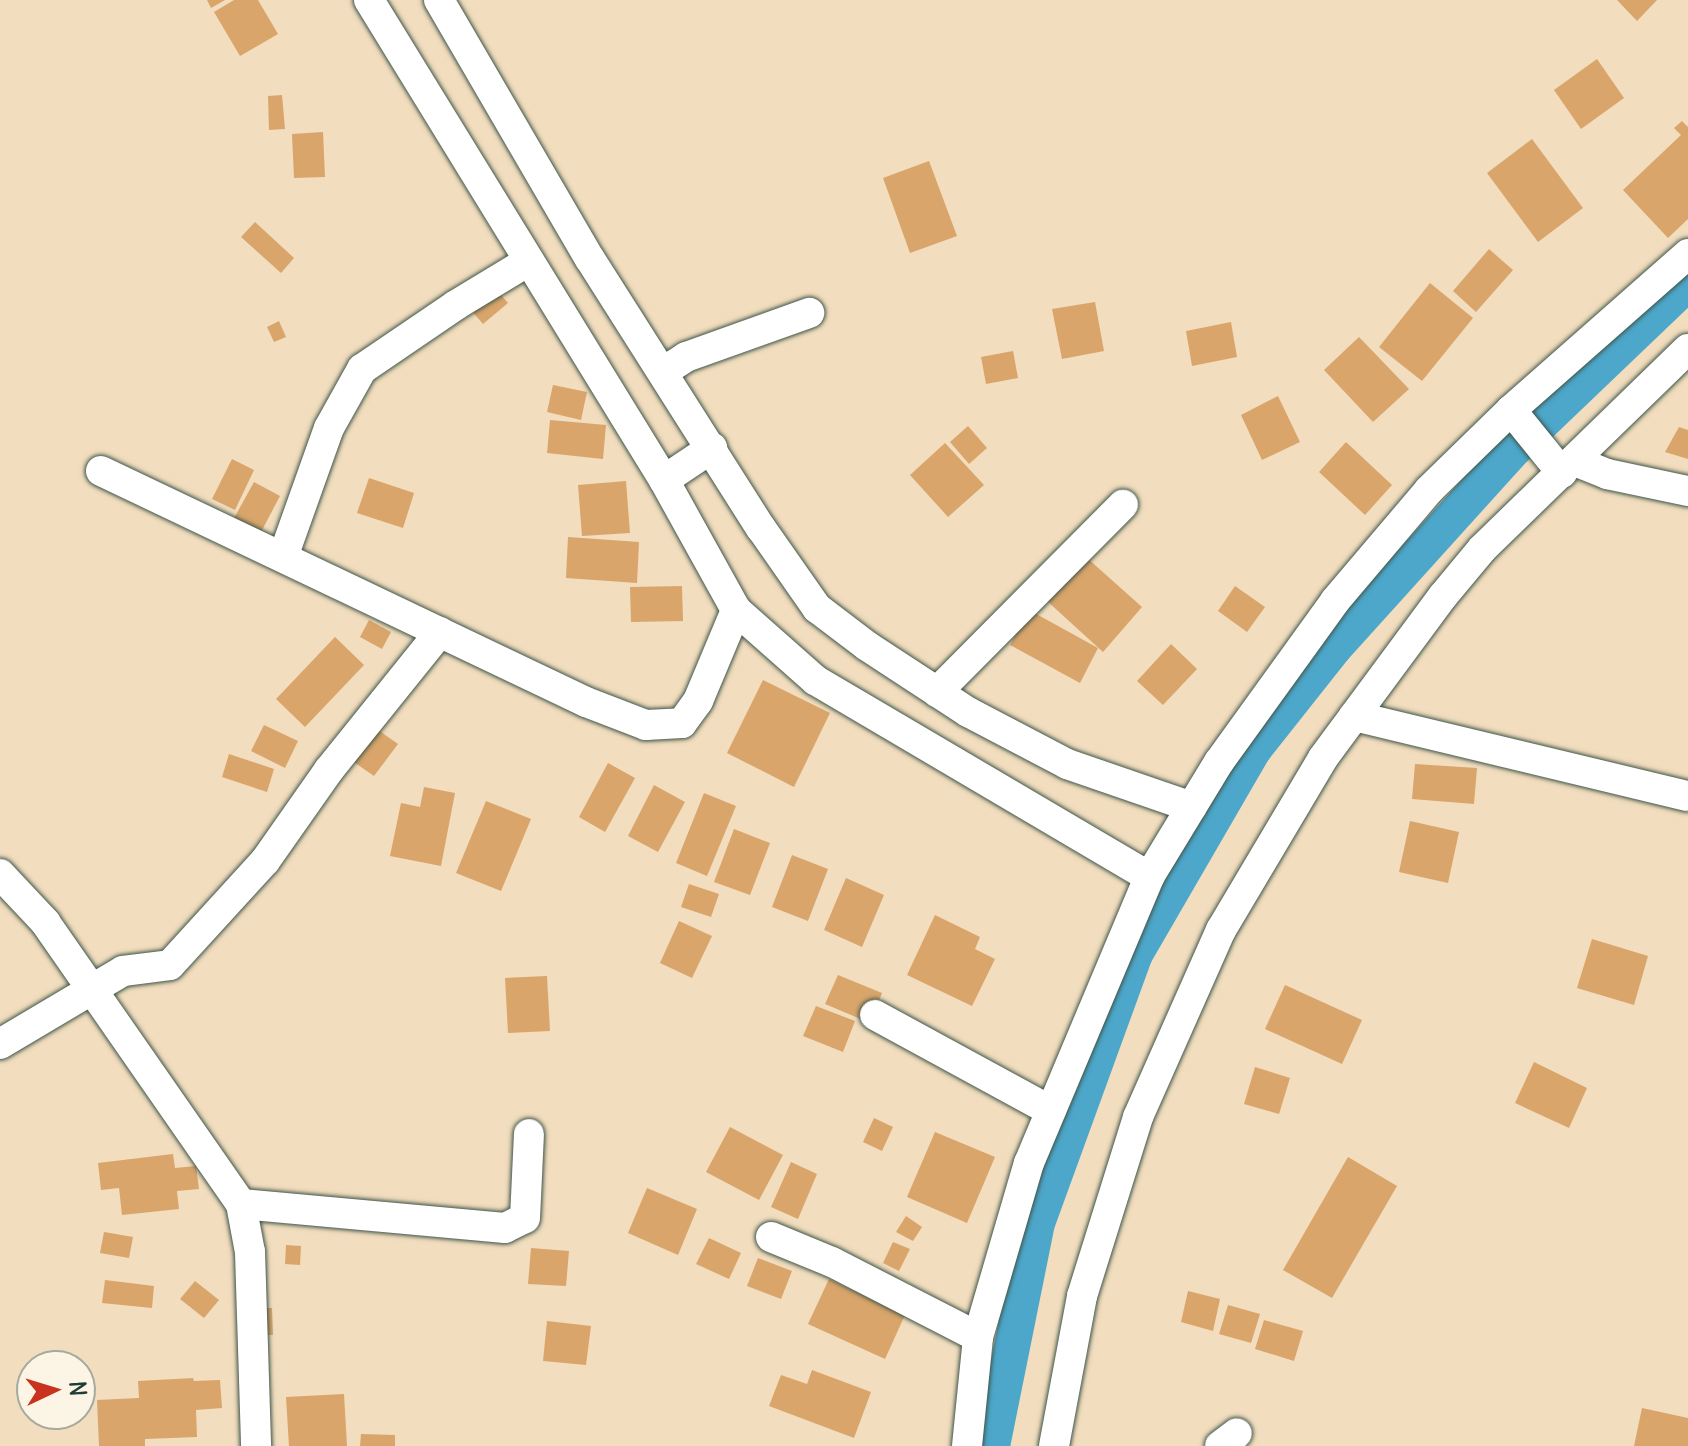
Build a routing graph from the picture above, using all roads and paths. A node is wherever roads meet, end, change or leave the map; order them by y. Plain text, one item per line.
1 (369, 0) edge
2 (439, 0) edge
3 (1688, 254) edge
4 (527, 262) junction
5 (809, 313) dead end
6 (1688, 349) edge
7 (663, 372) junction
8 (1516, 416) junction
9 (708, 450) junction
10 (1563, 465) junction
11 (101, 471) dead end
12 (668, 478) junction
13 (1688, 491) edge
14 (1123, 505) dead end
15 (283, 557) junction
16 (736, 610) junction
17 (440, 632) junction
18 (937, 692) junction
19 (1354, 716) junction
20 (1688, 796) edge
21 (1192, 807) junction
22 (0, 874) edge
23 (1149, 877) junction
24 (94, 990) junction
25 (875, 1015) dead end
26 (0, 1044) edge
27 (1051, 1111) junction
28 (529, 1134) dead end
29 (241, 1204) junction
30 (771, 1237) dead end
31 (978, 1337) junction
32 (256, 1446) edge
33 (967, 1446) edge
34 (1054, 1446) edge

1 - 4 street
2 - 7 street
3 - 8 street
4 - 12 street
4 - 15 street
5 - 7 street
6 - 10 street
7 - 9 street
8 - 10 street
8 - 21 street
9 - 12 street
9 - 18 street
10 - 13 street
10 - 19 street
11 - 15 street
12 - 16 street
14 - 18 street
15 - 17 street
16 - 17 street
16 - 23 street
17 - 24 street
18 - 21 street
19 - 20 street
19 - 34 street
21 - 23 street
22 - 24 street
23 - 27 street
24 - 26 street
24 - 29 street
25 - 27 street
27 - 31 street
28 - 29 street
29 - 32 street
30 - 31 street
31 - 33 street

